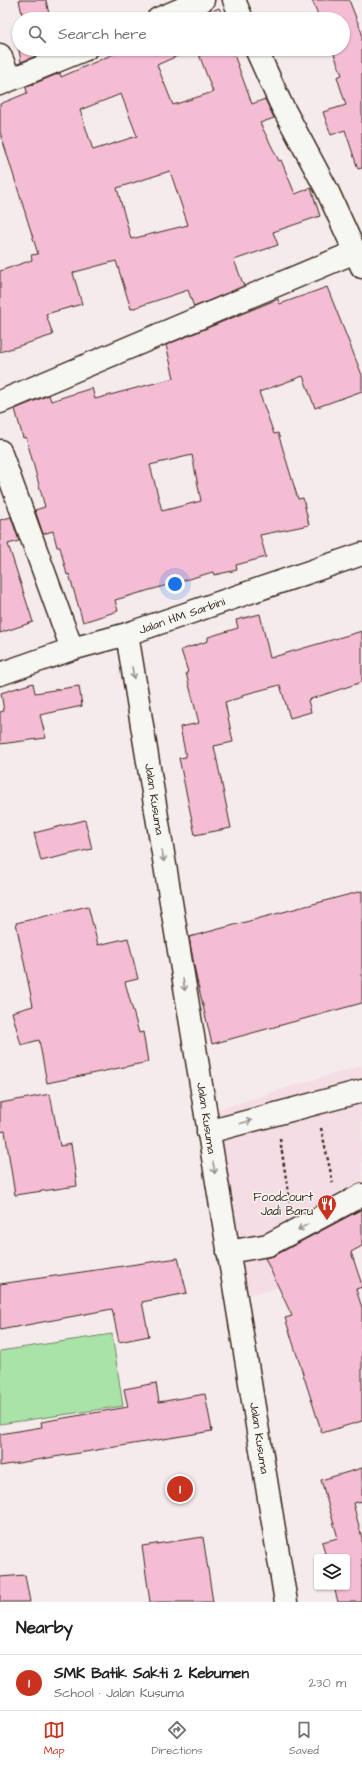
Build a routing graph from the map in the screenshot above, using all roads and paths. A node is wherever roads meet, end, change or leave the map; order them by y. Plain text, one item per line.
1 (203, 0) edge
2 (234, 0) edge
3 (175, 12) edge
4 (239, 12) edge
5 (0, 55) edge
6 (69, 56) edge
7 (259, 56) edge
8 (5, 82) edge
9 (358, 260) edge
10 (0, 402) edge
11 (0, 451) edge
12 (362, 554) edge
13 (127, 634) junction
14 (72, 649) junction
15 (0, 674) edge
16 (362, 1091) edge
17 (316, 1104) junction
18 (277, 1114) junction
19 (208, 1132) junction
20 (362, 1196) edge
21 (338, 1207) junction
22 (294, 1232) junction
23 (228, 1252) junction
24 (286, 1602) edge

1 - 3 main road
2 - 4 main road
5 - 8 main road
6 - 8 main road
7 - 9 main road
9 - 10 main road
11 - 14 main road
12 - 13 main road, Jalan HM Sarbini
13 - 14 main road, Jalan HM Sarbini
13 -> 19 main road, Jalan Kusuma
14 - 15 main road, Jalan HM Sarbini
16 - 17 main road
17 - 18 main road
17 - 21 path
19 -> 18 main road
18 - 22 path
19 -> 23 main road, Jalan Kusuma
20 - 21 main road
21 -> 22 main road
22 - 23 main road
23 - 24 main road, Jalan Kusuma

